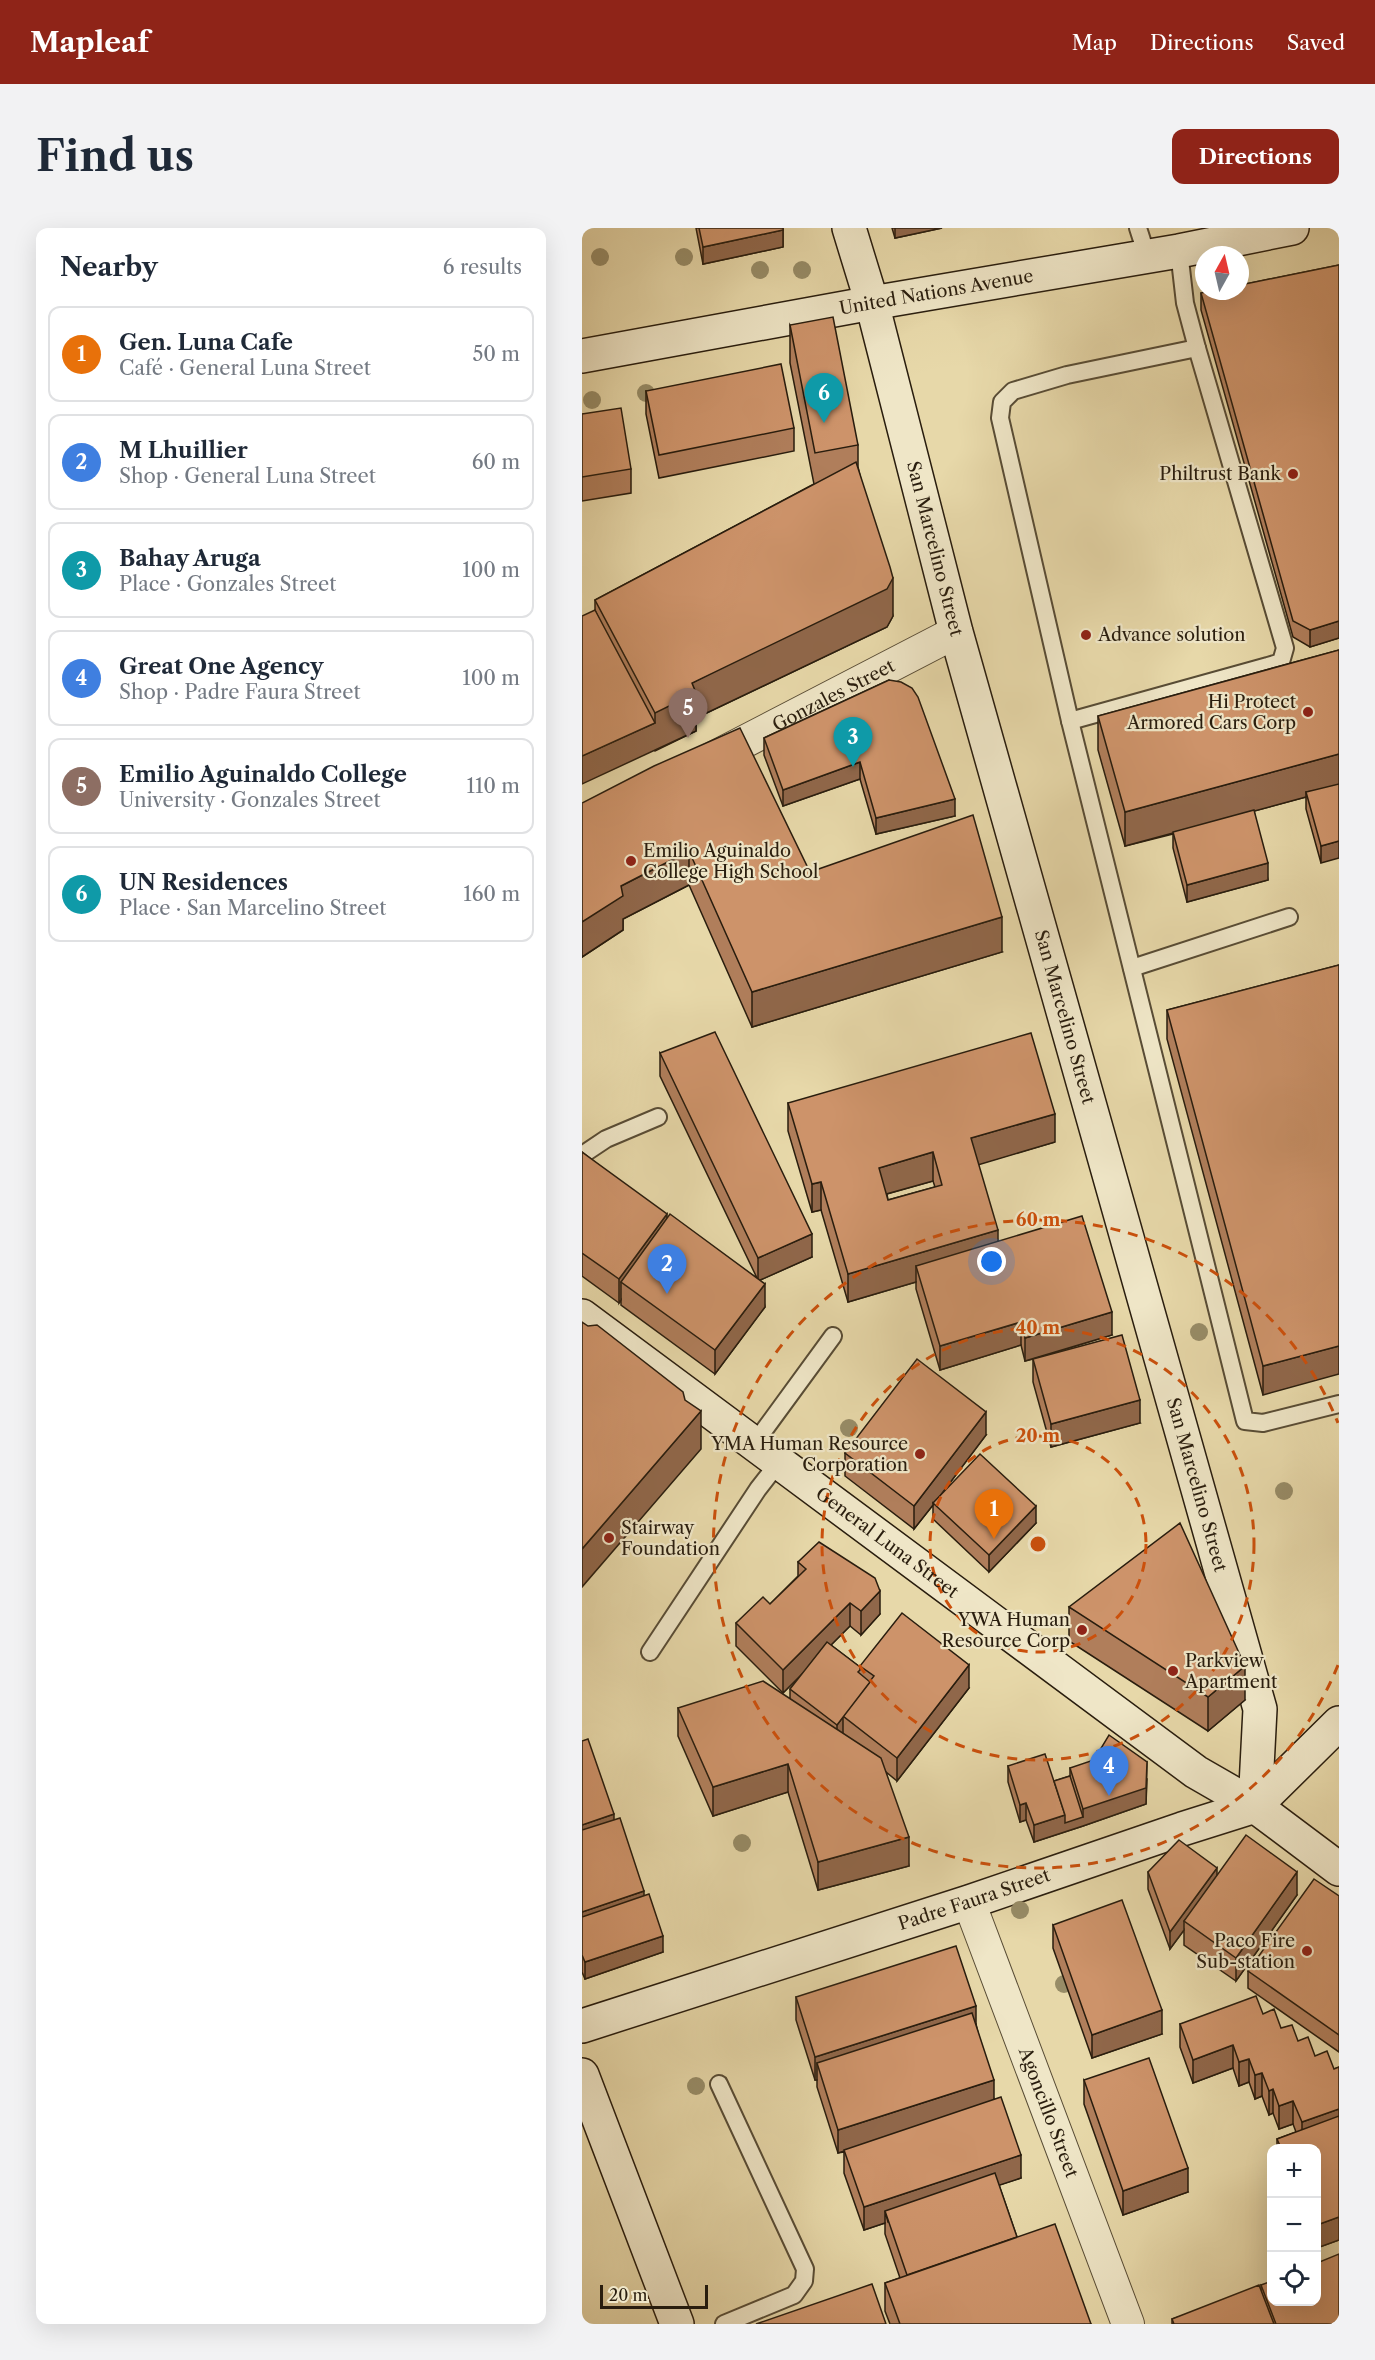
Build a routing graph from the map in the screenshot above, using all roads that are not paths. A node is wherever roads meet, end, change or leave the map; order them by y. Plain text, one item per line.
1 (849, 228) edge
2 (1292, 228) edge
3 (1142, 242) edge
4 (1179, 251) junction
5 (872, 303) junction
6 (1197, 348) junction
7 (582, 356) edge
8 (956, 632) junction
9 (1070, 721) junction
10 (711, 759) edge
11 (1289, 917) dead end
12 (1132, 968) junction
13 (658, 1117) dead end
14 (582, 1155) edge
15 (582, 1316) edge
16 (833, 1336) dead end
17 (1339, 1404) edge
18 (767, 1453) junction
19 (650, 1652) dead end
20 (1339, 1723) edge
21 (1255, 1806) junction
22 (1339, 1869) edge
23 (969, 1902) junction
24 (582, 2026) edge
25 (582, 2075) edge
26 (719, 2084) dead end
27 (677, 2324) edge
28 (724, 2324) edge
29 (1128, 2324) edge

1 - 5 main road, San Marcelino Street
2 - 4 main road, United Nations Avenue
3 - 4 main road, United Nations Avenue
3 - 5 main road, United Nations Avenue
4 - 6 lane
5 - 7 main road, United Nations Avenue
5 - 8 main road, San Marcelino Street
6 - 9 lane
6 - 9 lane
8 - 10 street, Gonzales Street
8 - 21 main road, San Marcelino Street
9 - 12 lane
11 - 12 lane
12 - 17 lane
13 - 14 lane
15 - 18 main road, General Luna Street
16 - 18 lane
18 - 19 lane
18 - 21 main road, General Luna Street
20 - 21 main road, Padre Faura Street
21 - 22 main road, General Luna Street
21 - 23 main road, Padre Faura Street
23 - 24 main road, Padre Faura Street
23 - 29 street, Agoncillo Street
25 - 27 main road
26 - 28 lane

